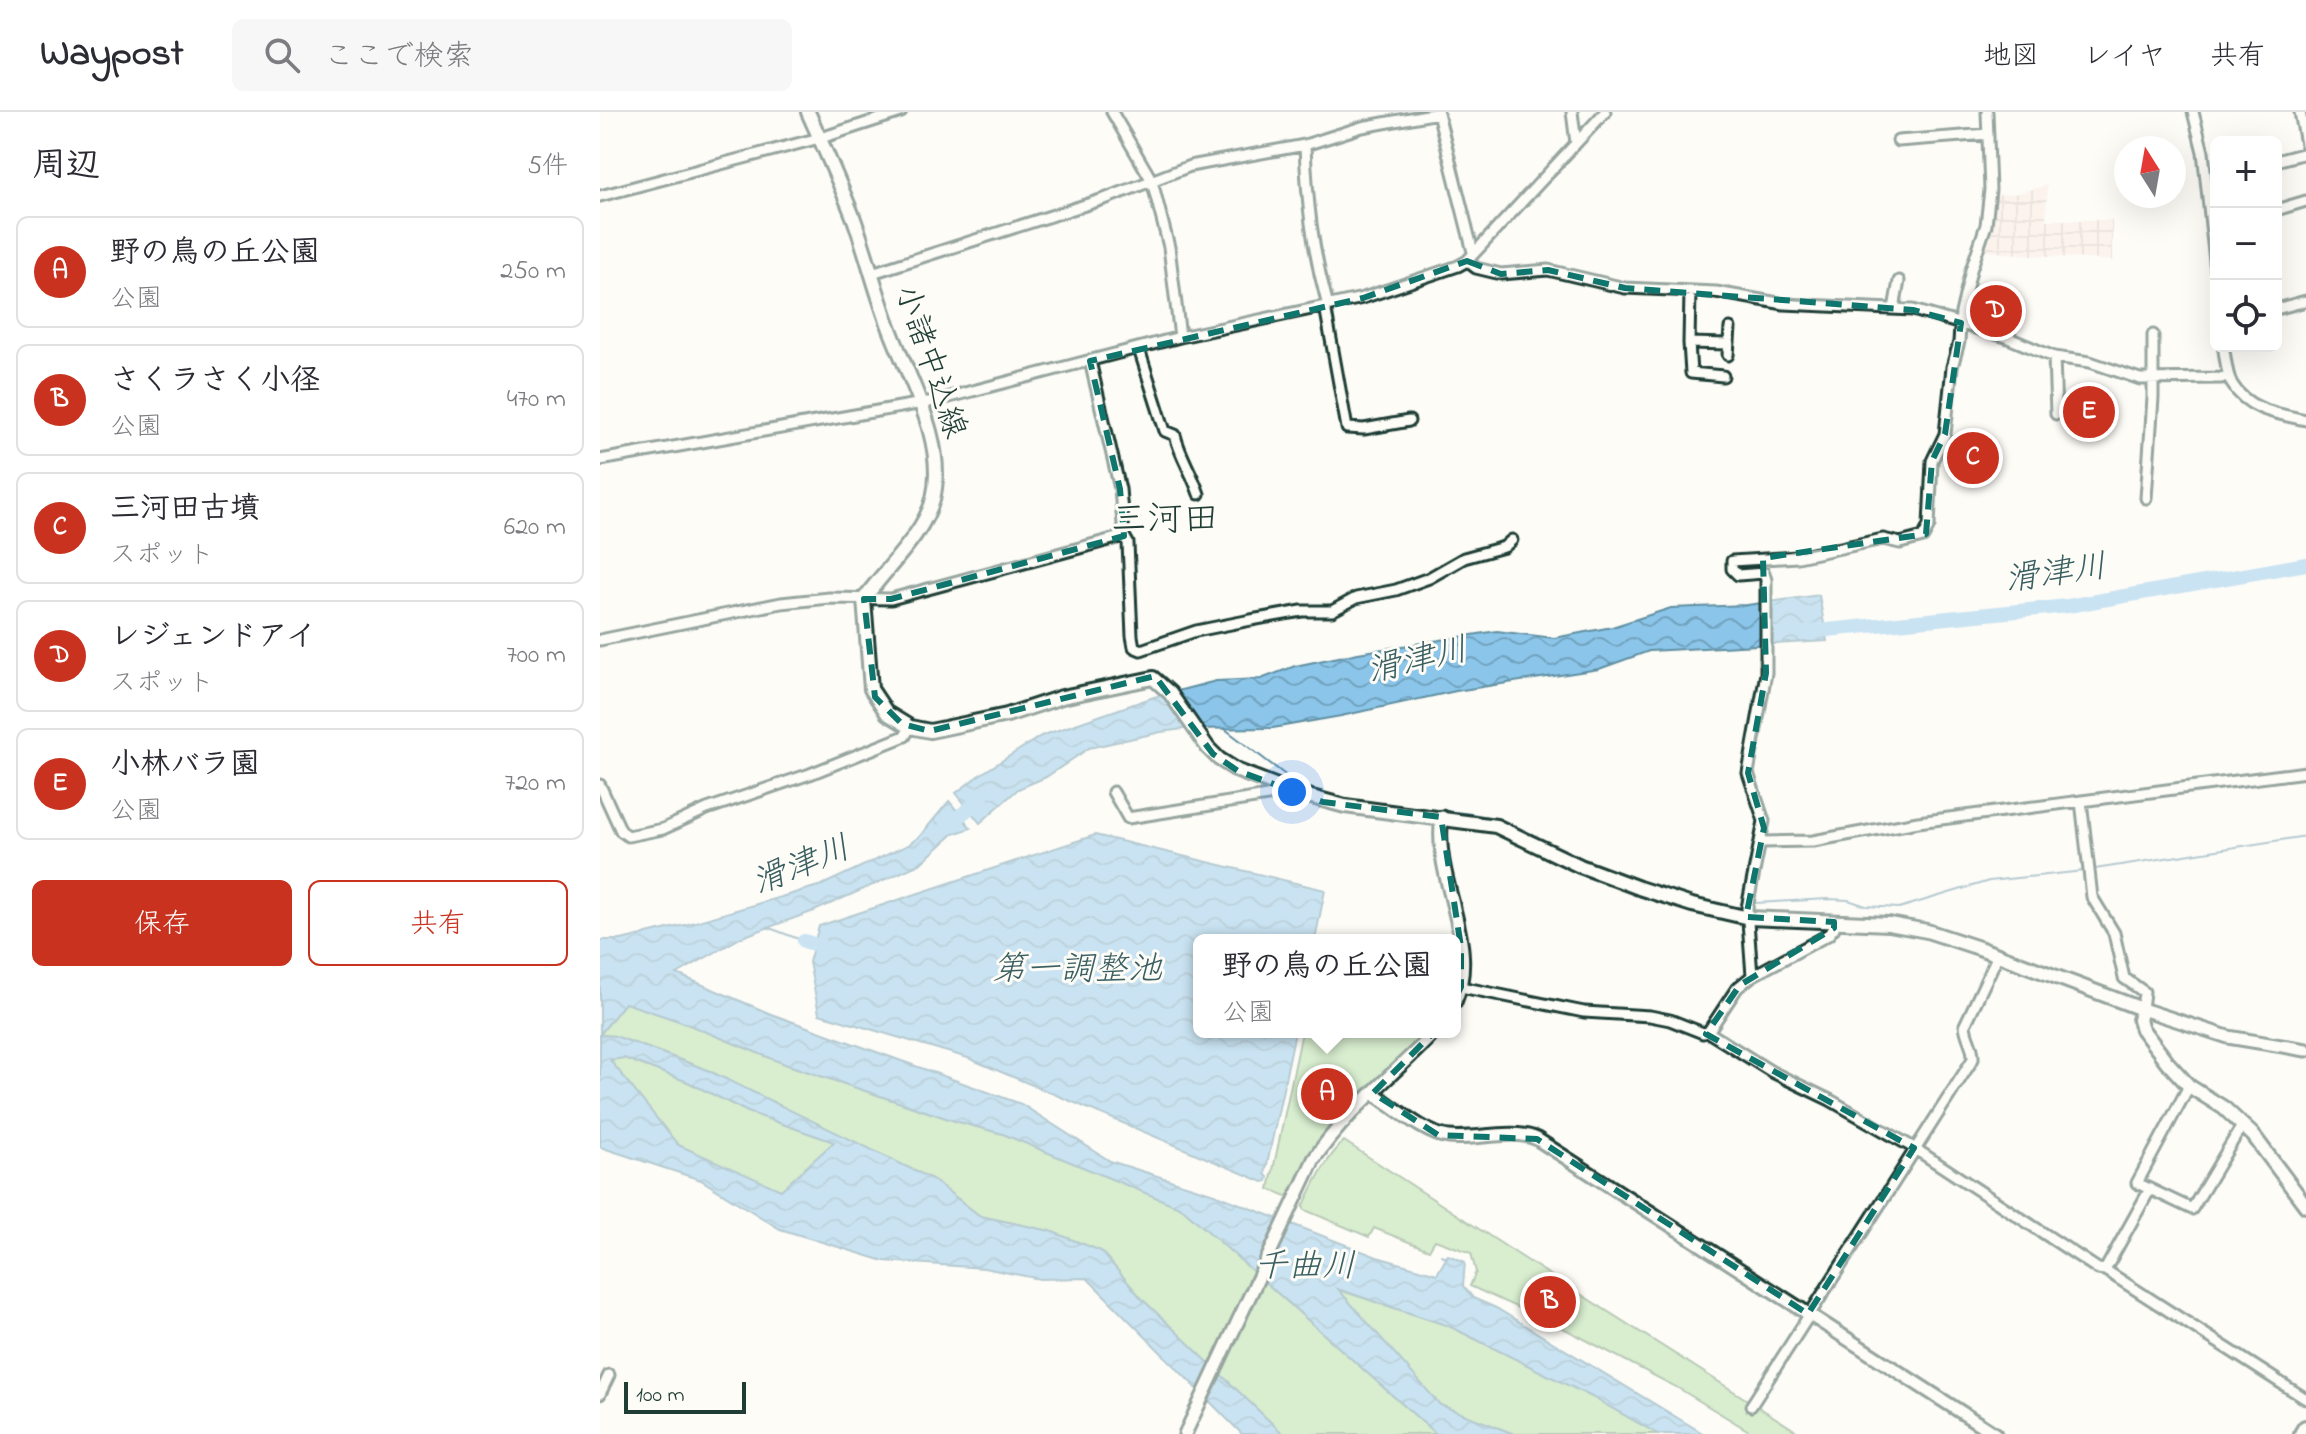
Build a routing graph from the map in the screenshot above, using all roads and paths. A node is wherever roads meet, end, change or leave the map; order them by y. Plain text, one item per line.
1 (808, 112) edge
2 (901, 112) edge
3 (1112, 112) edge
4 (1572, 112) edge
5 (1605, 112) edge
6 (1987, 112) edge
7 (2193, 112) edge
8 (2300, 112) edge
9 (1416, 114) edge
10 (1988, 134) junction
11 (819, 136) junction
12 (1898, 141) dead end
13 (1576, 143) junction
14 (2306, 144) edge
15 (1305, 145) junction
16 (2306, 153) edge
17 (2282, 159) edge
18 (2210, 180) edge
19 (1152, 181) junction
20 (2205, 181) junction
21 (600, 196) edge
22 (2306, 201) edge
23 (2282, 208) edge
24 (2210, 210) edge
25 (1470, 257) junction
26 (872, 273) junction
27 (1899, 281) dead end
28 (1690, 292) junction
29 (2306, 301) edge
30 (1325, 306) junction
31 (2282, 307) edge
32 (1894, 309) junction
33 (1961, 323) junction
34 (1730, 328) dead end
35 (2153, 335) dead end
36 (1180, 337) junction
37 (1689, 343) junction
38 (1728, 344) junction
39 (1139, 349) junction
40 (2224, 352) edge
41 (1728, 355) dead end
42 (2054, 357) junction
43 (1090, 361) junction
44 (2228, 375) junction
45 (1723, 376) dead end
46 (2154, 379) junction
47 (919, 404) junction
48 (2056, 414) dead end
49 (2306, 420) edge
50 (1409, 421) dead end
51 (600, 460) edge
52 (1199, 494) dead end
53 (2146, 498) dead end
54 (1124, 536) junction
55 (1512, 540) dead end
56 (864, 599) junction
57 (600, 640) edge
58 (910, 727) junction
59 (2306, 772) edge
60 (600, 785) edge
61 (1113, 792) dead end
62 (1293, 792) junction
63 (2081, 801) junction
64 (1442, 817) junction
65 (1762, 842) junction
66 (1749, 918) junction
67 (1834, 922) junction
68 (1457, 934) edge
69 (1461, 952) edge
70 (1998, 955) junction
71 (1752, 976) junction
72 (1461, 987) joint
73 (2142, 1009) junction
74 (1708, 1032) junction
75 (1429, 1038) edge
76 (2306, 1050) edge
77 (2189, 1086) junction
78 (1373, 1093) junction
79 (2243, 1124) junction
80 (1914, 1148) junction
81 (2150, 1189) junction
82 (2306, 1206) edge
83 (2105, 1270) junction
84 (1808, 1314) junction
85 (609, 1375) dead end
86 (600, 1394) edge
87 (2306, 1399) edge
88 (1751, 1406) dead end
89 (2306, 1429) edge
90 (1185, 1434) edge
91 (1995, 1434) edge
92 (2303, 1434) edge

1 - 11 main road, 小諸中込線
2 - 11 street
3 - 19 street
4 - 13 street
5 - 13 street
6 - 10 street
7 - 20 street
8 - 14 street
9 - 15 street
9 - 25 street
10 - 12 street
10 - 33 street
11 - 21 street
11 - 26 main road, 小諸中込線
13 - 25 street
15 - 19 street
15 - 30 street
16 - 17 street
18 - 20 street
19 - 26 street
19 - 36 street
20 - 24 street
22 - 23 street
25 - 28 street
25 - 30 street
26 - 47 main road, 小諸中込線
27 - 32 street
28 - 32 street
28 - 37 street
29 - 31 street
30 - 36 street
30 - 50 street
32 - 33 street
33 - 42 street
33 - 65 street
34 - 38 street
35 - 46 street
36 - 39 street
37 - 38 street
37 - 45 street
38 - 41 street
39 - 43 street
39 - 52 street
40 - 44 street
42 - 46 street
42 - 48 street
43 - 47 street
43 - 54 street
44 - 46 street
44 - 49 street
46 - 53 street
47 - 51 street
47 - 56 main road, 小諸中込線
54 - 55 street
54 - 56 street
56 - 57 street
56 - 58 main road
58 - 60 street
58 - 62 main road
59 - 63 street
61 - 62 street
62 - 64 main road
63 - 65 street
63 - 73 street
64 - 66 main road
64 - 68 street
65 - 66 street
66 - 67 main road
66 - 71 street
67 - 70 main road
67 - 71 street
69 - 72 street
70 - 73 main road
70 - 80 street
71 - 74 street
72 - 74 street
73 - 76 street
73 - 77 main road
74 - 80 street
75 - 78 street
77 - 79 main road
77 - 81 street
78 - 84 street
78 - 90 street
79 - 81 street
79 - 82 main road
80 - 83 street
80 - 84 street
81 - 83 street
83 - 87 street
84 - 88 street
84 - 91 street
85 - 86 street
89 - 92 highway

